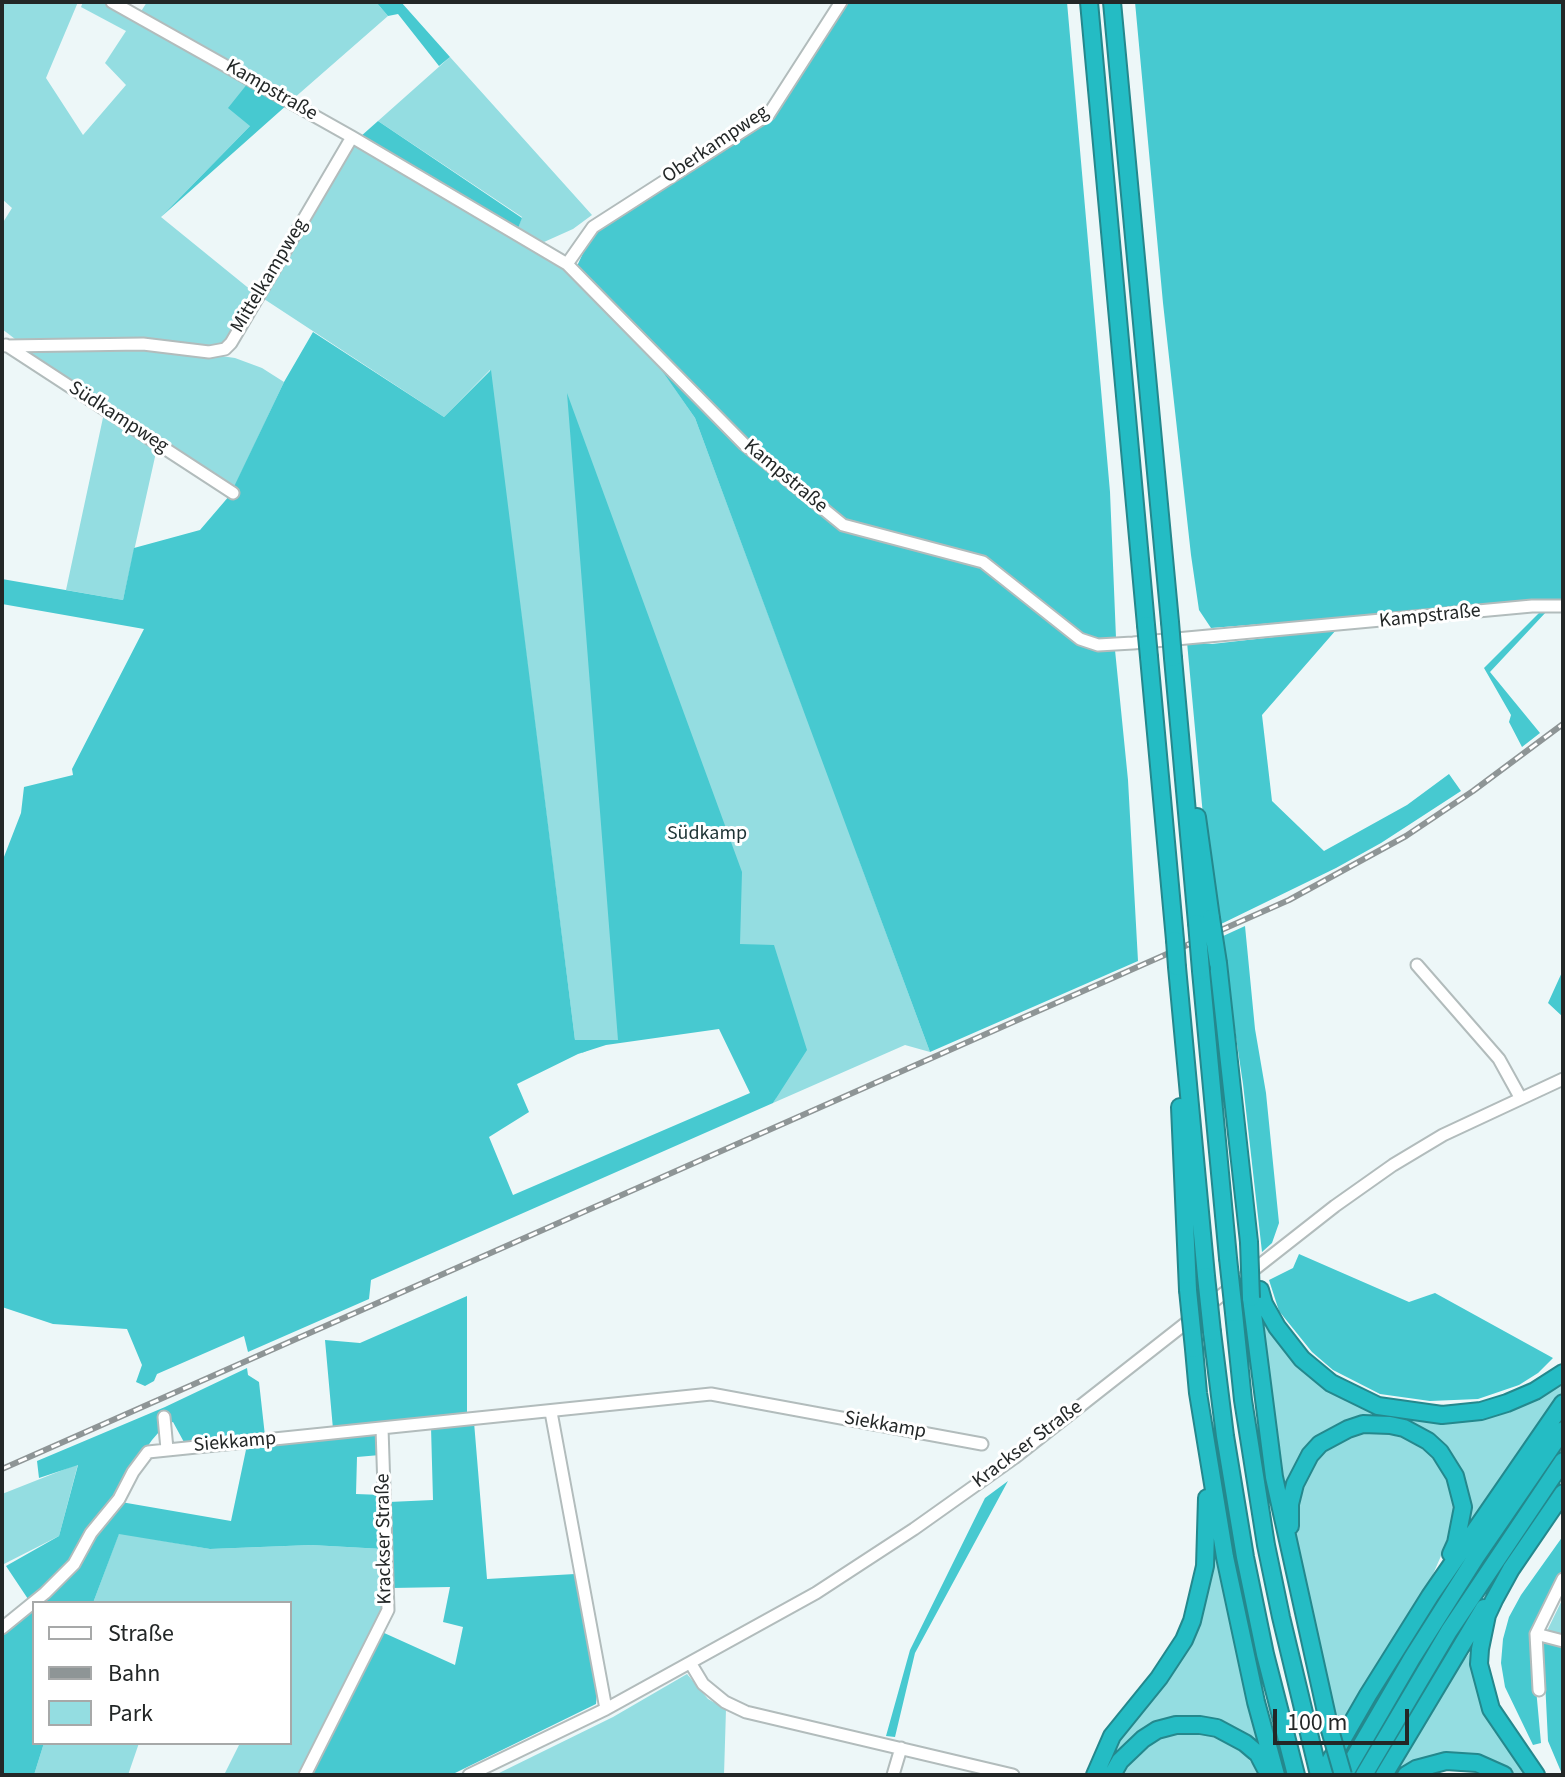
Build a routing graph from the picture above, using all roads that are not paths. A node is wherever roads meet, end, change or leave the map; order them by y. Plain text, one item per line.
1 (112, 2) edge
2 (841, 2) edge
3 (1089, 2) edge
4 (1112, 2) edge
5 (352, 137) junction
6 (567, 264) junction
7 (4, 344) edge
8 (233, 493) dead end
9 (1563, 606) edge
10 (1204, 920) junction
11 (1417, 965) dead end
12 (1184, 1038) junction
13 (1563, 1079) edge
14 (1520, 1097) junction
15 (1256, 1294) junction
16 (1563, 1373) edge
17 (1198, 1393) junction
18 (1563, 1403) edge
19 (551, 1412) junction
20 (164, 1417) dead end
21 (382, 1428) junction
22 (1563, 1430) edge
23 (982, 1444) dead end
24 (167, 1449) junction
25 (1563, 1461) edge
26 (1563, 1493) edge
27 (1290, 1556) junction
28 (1511, 1569) junction
29 (1563, 1579) edge
30 (1430, 1596) junction
31 (35, 1601) edge
32 (32, 1604) edge
33 (2, 1628) edge
34 (1536, 1634) junction
35 (1563, 1641) edge
36 (691, 1664) junction
37 (1539, 1690) dead end
38 (606, 1709) junction
39 (901, 1748) junction
40 (305, 1775) edge
41 (469, 1775) edge
42 (893, 1775) edge
43 (1013, 1775) edge
44 (1095, 1775) edge
45 (1112, 1775) edge
46 (1269, 1775) edge
47 (1276, 1775) edge
48 (1296, 1775) edge
49 (1321, 1775) edge
50 (1344, 1775) edge
51 (1364, 1775) edge
52 (1384, 1775) edge
53 (1406, 1775) edge
54 (1504, 1775) edge
55 (1536, 1775) edge

1 - 5 street, Kampstraße
2 - 6 street, Oberkampweg
3 - 12 highway, bridge
4 - 10 highway, bridge
5 - 6 street, Kampstraße
5 - 7 street, Mittelkampweg
6 - 9 street, Kampstraße
7 - 8 street, Südkampweg
10 - 15 highway, bridge
10 - 49 highway, bridge
11 - 14 street
12 - 17 highway, bridge
12 - 48 highway, bridge
13 - 14 street, Krackser Straße
14 - 36 street, Krackser Straße
15 - 16 highway
15 - 27 highway
17 - 44 highway
17 - 47 highway
18 - 30 highway
19 - 21 street, Siekkamp
19 - 23 street, Siekkamp
19 - 38 street
20 - 24 street
21 - 24 street, Siekkamp
21 - 40 street, Krackser Straße
22 - 50 highway
24 - 31 street, Siekkamp
25 - 51 highway
26 - 28 highway
27 - 30 highway
27 - 50 highway, bridge
28 - 52 highway
28 - 55 highway
29 - 34 street
30 - 49 highway
32 - 33 street, Siekkamp
34 - 35 street
34 - 37 street
36 - 38 street, Krackser Straße
36 - 39 street
38 - 41 street, Krackser Straße
39 - 42 street
39 - 43 street
45 - 46 highway
53 - 54 highway

